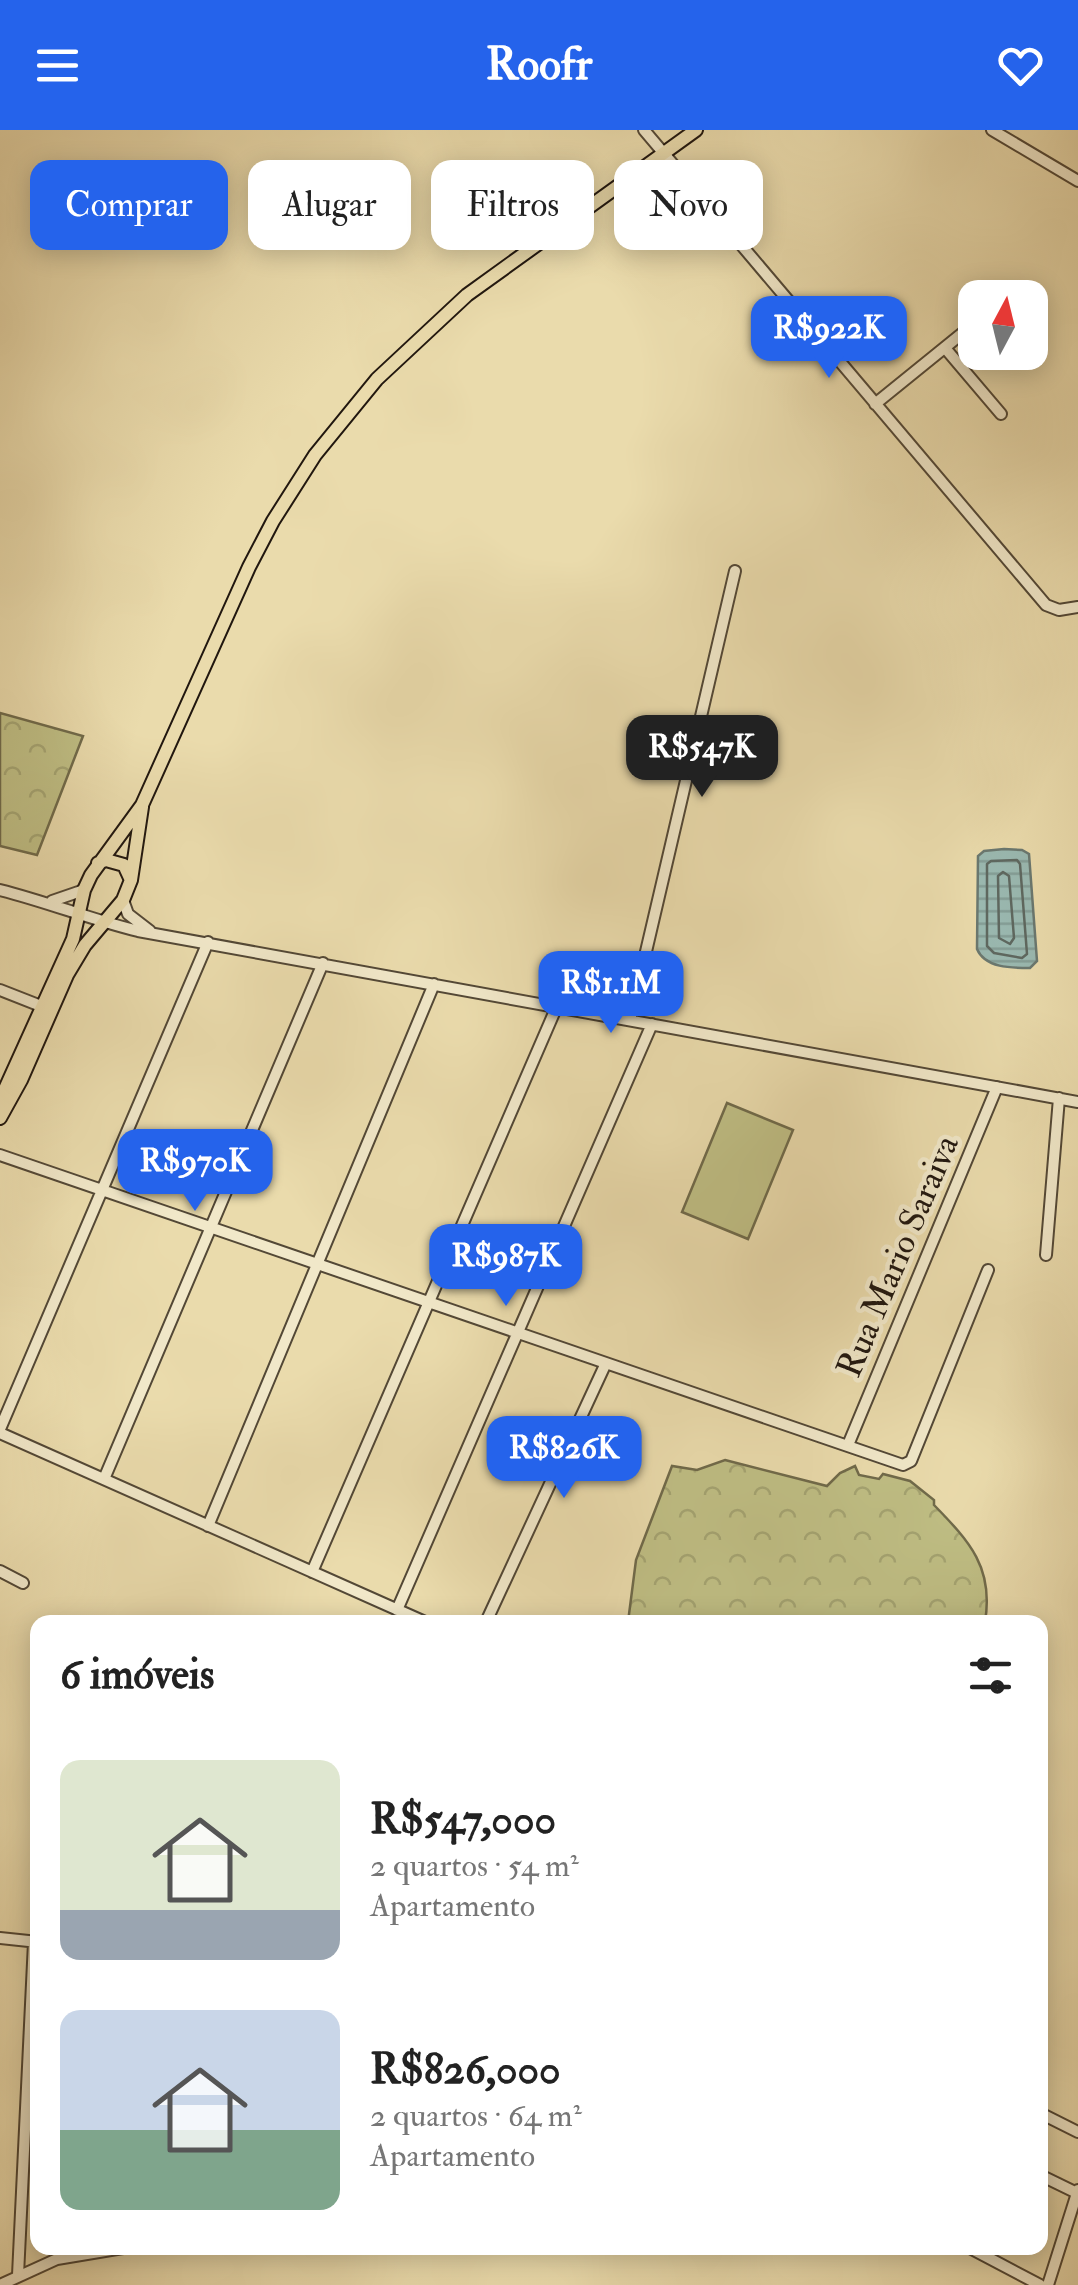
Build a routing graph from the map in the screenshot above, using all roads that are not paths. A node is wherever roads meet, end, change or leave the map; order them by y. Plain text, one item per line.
1 (644, 130) edge
2 (696, 130) edge
3 (992, 130) edge
4 (663, 154) junction
5 (1078, 181) edge
6 (958, 337) edge
7 (945, 348) junction
8 (874, 404) junction
9 (1001, 414) dead end
10 (735, 571) dead end
11 (1078, 607) edge
12 (142, 804) junction
13 (98, 862) junction
14 (131, 880) junction
15 (0, 890) edge
16 (84, 890) junction
17 (123, 900) junction
18 (46, 902) junction
19 (81, 913) junction
20 (106, 923) junction
21 (151, 932) junction
22 (208, 942) junction
23 (322, 964) junction
24 (434, 984) junction
25 (0, 990) edge
26 (558, 1006) junction
27 (47, 1009) junction
28 (630, 1020) junction
29 (652, 1024) junction
30 (997, 1087) junction
31 (1058, 1098) junction
32 (0, 1100) edge
33 (1078, 1102) edge
34 (0, 1118) edge
35 (0, 1155) edge
36 (102, 1190) junction
37 (211, 1227) junction
38 (1046, 1255) dead end
39 (317, 1264) junction
40 (988, 1270) dead end
41 (429, 1302) junction
42 (518, 1332) junction
43 (606, 1363) junction
44 (0, 1431) edge
45 (848, 1445) junction
46 (104, 1479) junction
47 (208, 1526) junction
48 (0, 1571) edge
49 (312, 1572) junction
50 (24, 1583) dead end
51 (397, 1610) junction
52 (409, 1615) edge
53 (489, 1615) edge
54 (0, 1938) edge
55 (30, 1941) edge
56 (30, 2053) edge
57 (1048, 2118) edge
58 (1078, 2132) edge
59 (1048, 2178) edge
60 (1078, 2191) edge
61 (81, 2255) edge
62 (984, 2255) edge
63 (18, 2275) junction
64 (0, 2285) edge
65 (1044, 2285) edge

1 - 4 street
2 - 4 main road
3 - 5 street
4 - 8 street
4 - 12 main road
6 - 7 street
7 - 8 street
7 - 9 street
8 - 11 street
10 - 28 street
12 - 13 main road
12 - 14 main road
13 - 14 main road
13 - 16 main road
14 - 17 main road
15 - 18 street
16 - 18 street
16 - 19 main road
17 - 20 main road
17 - 21 street
18 - 19 street
19 - 20 street
19 - 27 main road
20 - 21 street
20 - 27 main road
21 - 22 street
22 - 23 street
22 - 36 street
23 - 24 street
23 - 37 street
24 - 26 street
24 - 39 street
25 - 27 street
26 - 28 street
26 - 41 street
27 - 32 main road
27 - 34 main road
28 - 29 street
29 - 30 street
29 - 42 street
30 - 31 street
30 - 45 street, Rua Mario Saraiva
31 - 33 street
31 - 38 street
35 - 36 street
36 - 37 street
36 - 44 street
37 - 39 street
37 - 46 street
39 - 41 street
39 - 47 street
40 - 45 street
41 - 42 street
41 - 49 street
42 - 43 street
42 - 51 street
43 - 45 street
43 - 53 street
44 - 46 street
46 - 47 street
47 - 49 street
48 - 50 street
49 - 51 street
51 - 52 street
54 - 55 street
56 - 63 street
57 - 58 street
59 - 60 street
60 - 65 street
61 - 63 street
62 - 65 street
63 - 64 street

